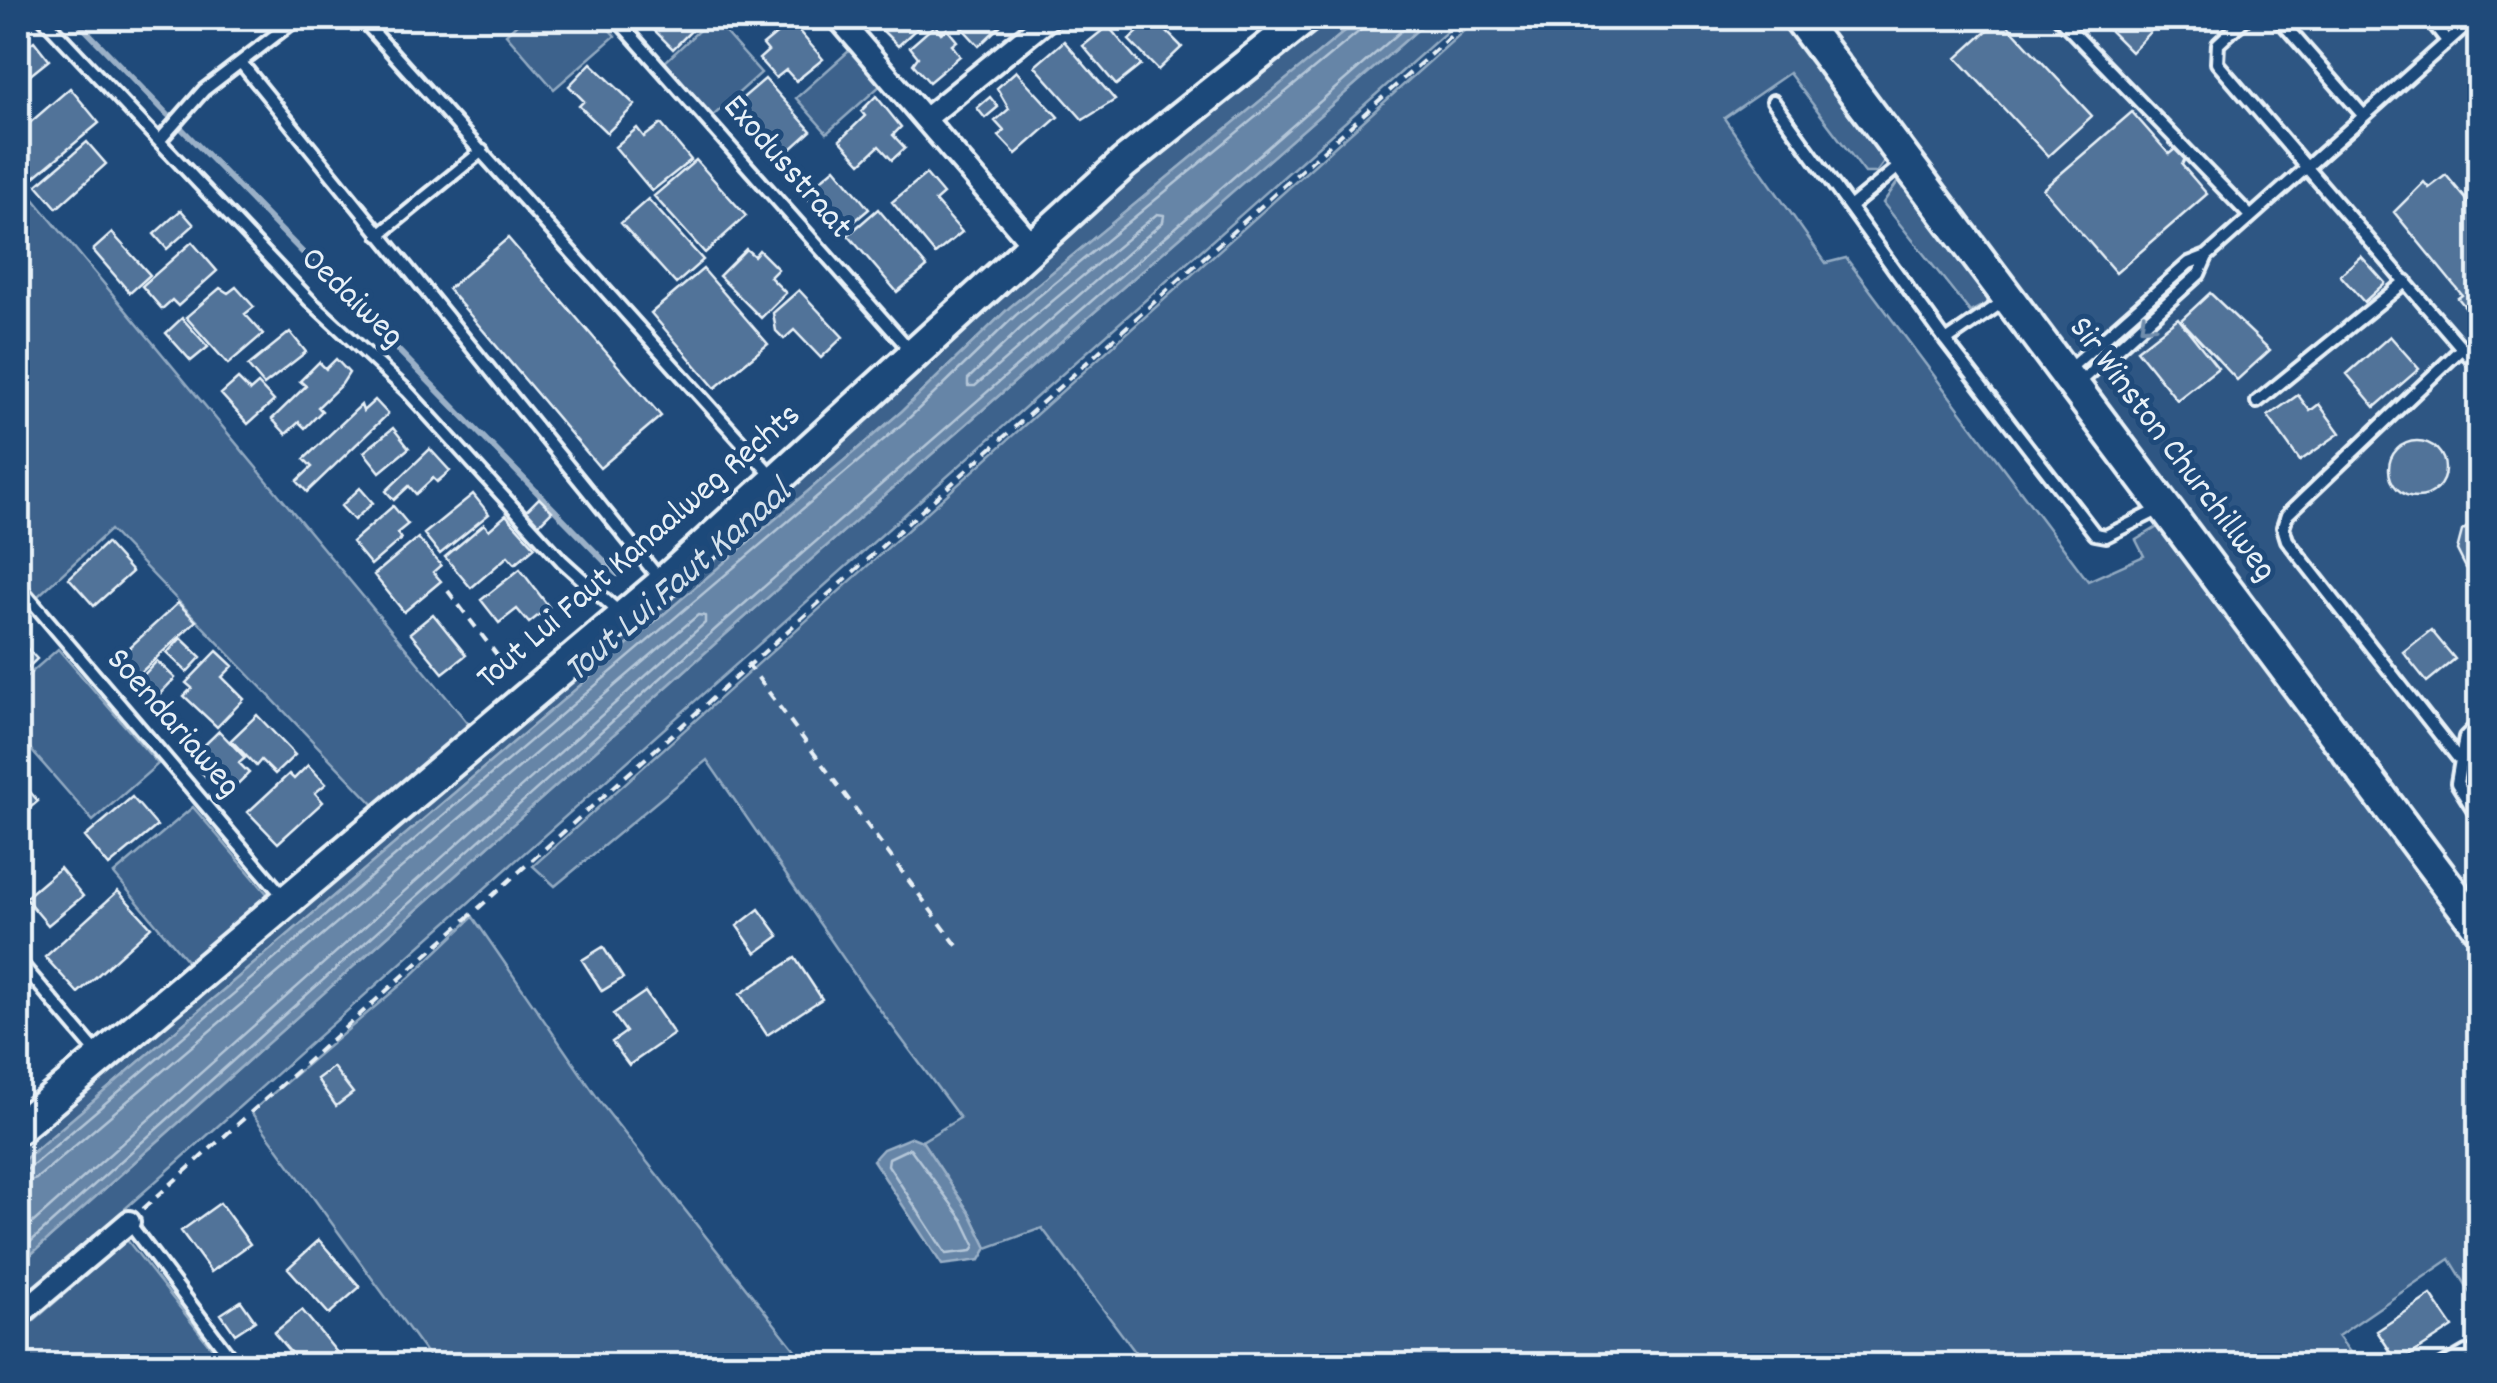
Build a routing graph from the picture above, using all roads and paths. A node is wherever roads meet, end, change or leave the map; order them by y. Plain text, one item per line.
1 (43, 18) edge
2 (298, 18) edge
3 (361, 18) edge
4 (616, 18) edge
5 (838, 18) edge
6 (1049, 18) edge
7 (1305, 18) edge
8 (1470, 18) edge
9 (1799, 18) edge
10 (2059, 18) edge
11 (2246, 18) edge
12 (2278, 18) edge
13 (2429, 18) edge
14 (2474, 18) edge
15 (2448, 41) junction
16 (242, 64) junction
17 (1773, 101) dead end
18 (2363, 115) junction
19 (925, 119) junction
20 (160, 140) junction
21 (482, 151) junction
22 (1906, 160) junction
23 (2307, 164) junction
24 (1850, 207) junction
25 (2249, 214) junction
26 (379, 234) junction
27 (1032, 244) junction
28 (2207, 256) junction
29 (2406, 281) junction
30 (2009, 297) junction
31 (1946, 341) junction
32 (2462, 348) junction
33 (914, 355) junction
34 (2480, 368) edge
35 (2071, 379) junction
36 (2257, 402) dead end
37 (778, 482) junction
38 (2167, 505) junction
39 (663, 582) junction
40 (18, 586) edge
41 (448, 591) dead end
42 (623, 616) junction
43 (747, 663) junction
44 (528, 696) junction
45 (2480, 722) edge
46 (2458, 758) junction
47 (2480, 820) edge
48 (286, 899) junction
49 (2480, 929) edge
50 (958, 948) dead end
51 (18, 960) edge
52 (100, 1057) junction
53 (18, 1128) edge
54 (129, 1222) junction
55 (18, 1316) edge
56 (2480, 1352) edge
57 (238, 1366) edge
58 (2442, 1366) edge

1 - 20 lane, Oedaiweg
2 - 16 lane
3 - 21 lane
4 - 33 lane, Exodusstraat
5 - 19 street
6 - 19 street
7 - 27 street, Tout Lui Faut Kanaalweg Rechts
8 - 43 path
9 - 22 street, Sir Winston Churchillweg
10 - 25 lane
11 - 23 lane
12 - 18 lane
13 - 15 lane
14 - 15 lane
15 - 18 lane
16 - 20 lane
16 - 26 lane
17 - 24 lane
18 - 23 lane
19 - 27 street
20 - 42 lane, Oedaiweg
21 - 26 lane
21 - 37 lane
22 - 24 lane
22 - 30 street, Sir Winston Churchillweg
23 - 25 lane
23 - 29 lane
24 - 31 lane
25 - 28 lane
26 - 39 lane
27 - 33 street, Tout Lui Faut Kanaalweg Rechts
28 - 35 lane
28 -> 35 lane
29 - 32 lane
29 - 36 lane
30 - 31 lane
30 - 35 street, Sir Winston Churchillweg
31 - 38 lane
32 - 34 lane
32 - 46 lane
33 - 37 street, Tout Lui Faut Kanaalweg Rechts
35 - 38 street, Sir Winston Churchillweg
37 - 39 street, Tout Lui Faut Kanaalweg Rechts
38 - 49 street, Sir Winston Churchillweg
39 - 42 street, Tout Lui Faut Kanaalweg Rechts
40 - 48 lane, Soendariaweg
41 - 44 path
42 - 44 street, Tout Lui Faut Kanaalweg Rechts
43 - 50 path
43 - 54 path
44 - 48 street, Tout Lui Faut Kanaalweg Rechts
45 - 46 lane
46 - 47 lane
48 - 52 street, Tout Lui Faut Kanaalweg Rechts
51 - 52 lane
52 - 53 street, Tout Lui Faut Kanaalweg Rechts
54 - 55 street
54 - 57 lane
56 - 58 lane

